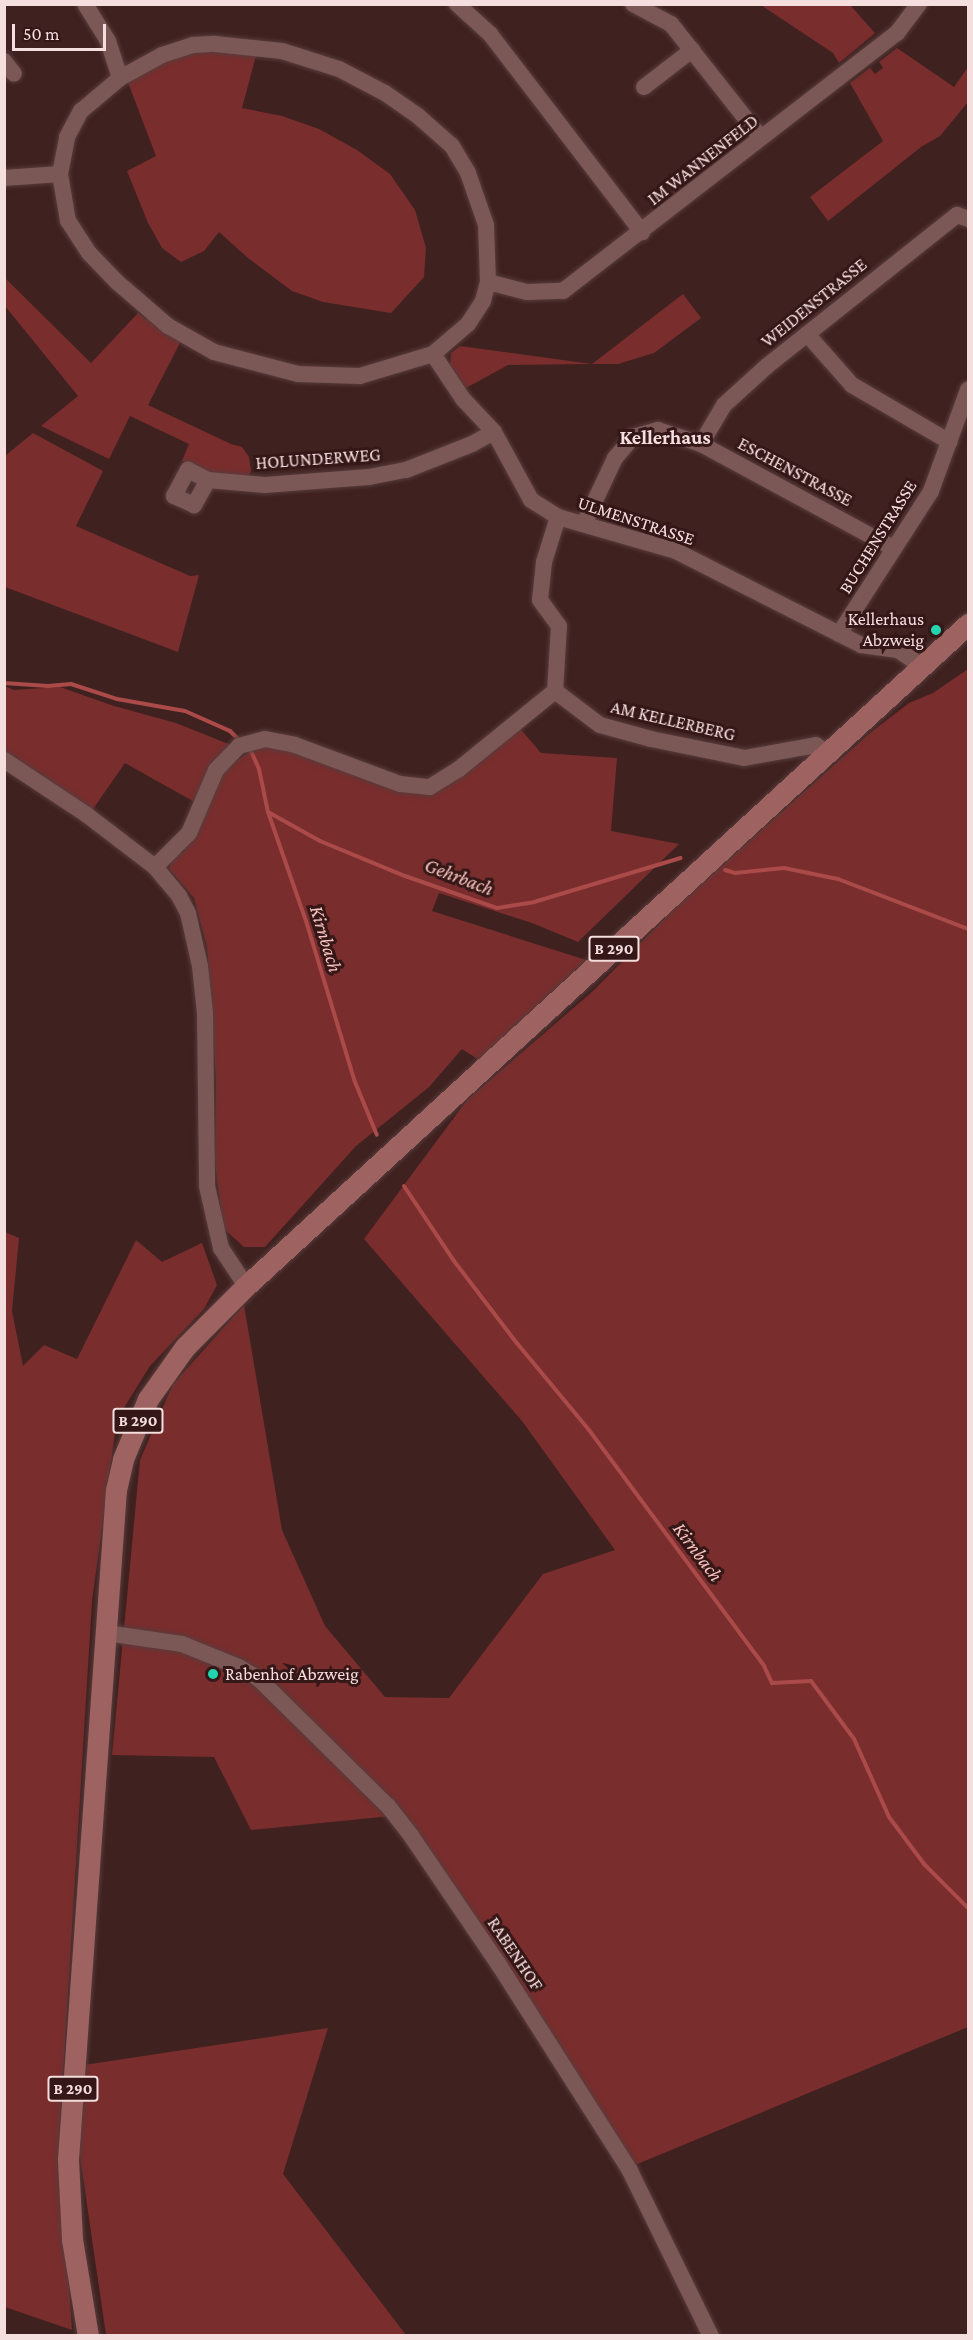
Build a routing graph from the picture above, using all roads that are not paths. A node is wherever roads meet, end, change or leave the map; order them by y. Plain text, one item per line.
1 (85, 4) edge
2 (457, 4) edge
3 (633, 4) edge
4 (919, 4) edge
5 (692, 50) junction
6 (120, 78) junction
7 (644, 87) dead end
8 (761, 138) junction
9 (60, 174) junction
10 (4, 178) edge
11 (969, 219) edge
12 (642, 232) junction
13 (488, 282) junction
14 (807, 334) junction
15 (433, 354) junction
16 (969, 390) edge
17 (494, 432) junction
18 (950, 442) junction
19 (701, 444) junction
20 (208, 480) dead end
21 (558, 517) junction
22 (584, 524) junction
23 (894, 548) junction
24 (969, 624) edge
25 (839, 634) junction
26 (922, 666) junction
27 (555, 691) junction
28 (827, 754) junction
29 (4, 760) edge
30 (155, 867) junction
31 (246, 1286) junction
32 (106, 1633) junction
33 (88, 2336) edge
34 (711, 2336) edge

1 - 6 street
2 - 12 street
3 - 5 street
4 - 8 street, IM WANNENFELD
5 - 7 street
5 - 8 street
6 - 9 street
6 - 13 street
8 - 12 street, IM WANNENFELD
9 - 10 street
9 - 15 street
11 - 14 street, WEIDENSTRASSE
12 - 13 street, IM WANNENFELD
13 - 15 street
14 - 18 street
14 - 19 street, WEIDENSTRASSE
15 - 17 street, ULMENSTRASSE
16 - 18 street, BUCHENSTRASSE
17 - 20 street, HOLUNDERWEG
17 - 21 street, ULMENSTRASSE
18 - 23 street, BUCHENSTRASSE
19 - 22 street, ESCHENSTRASSE
19 - 23 street, ESCHENSTRASSE
21 - 22 street, ULMENSTRASSE
21 - 27 street
22 - 25 street, ULMENSTRASSE
23 - 25 street, BUCHENSTRASSE
24 - 26 main road, B 290
25 - 26 street, ULMENSTRASSE
26 - 28 main road, B 290
27 - 28 street, AM KELLERBERG
27 - 30 street
28 - 31 main road, B 290
29 - 30 street
30 - 31 street
31 - 32 main road, B 290
32 - 33 main road, B 290
32 - 34 street, RABENHOF

